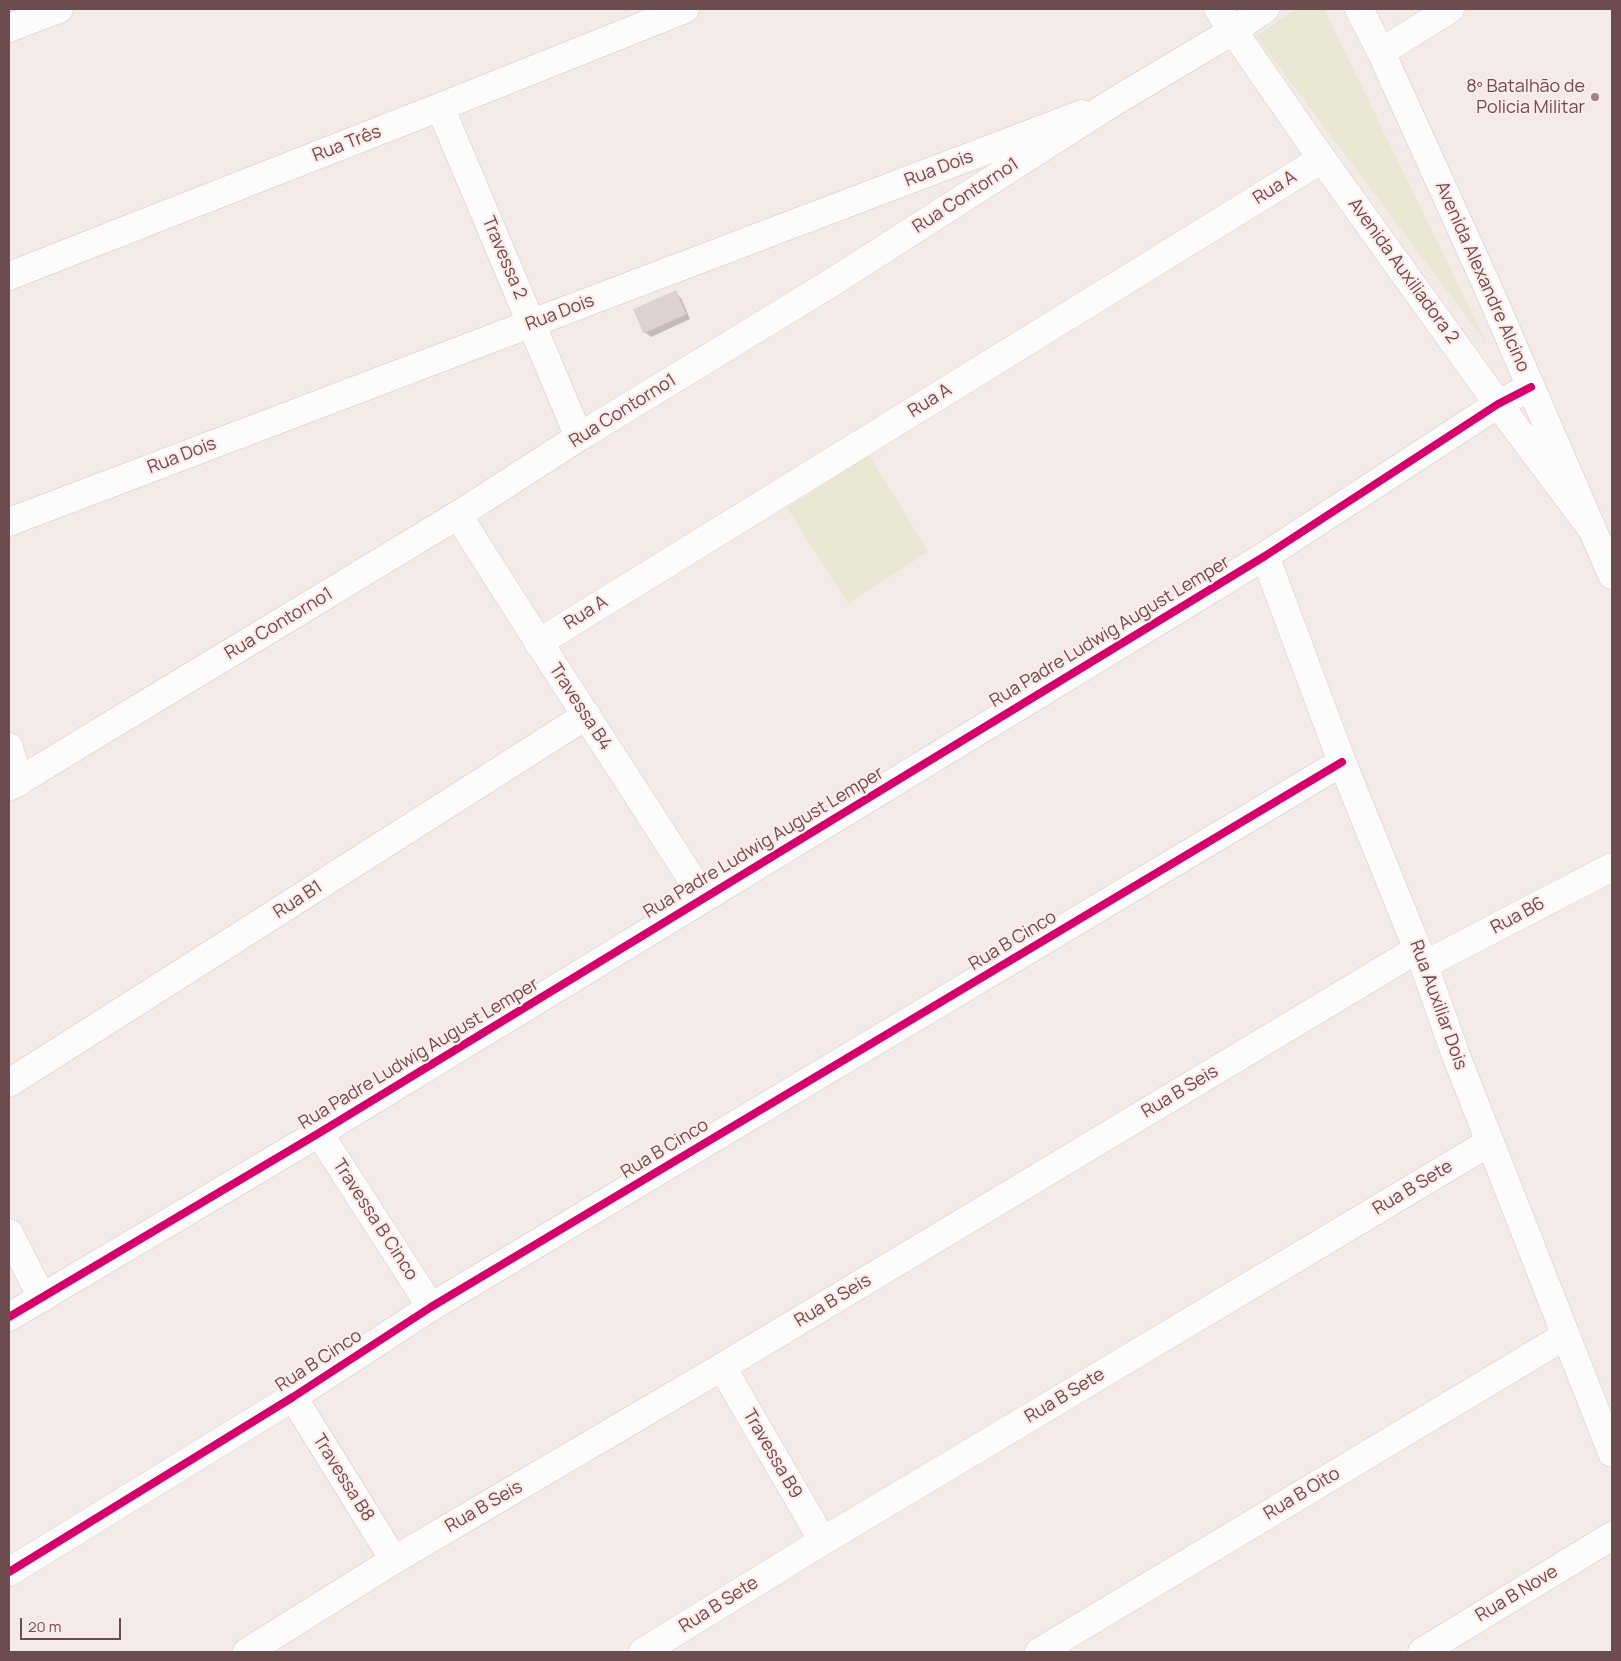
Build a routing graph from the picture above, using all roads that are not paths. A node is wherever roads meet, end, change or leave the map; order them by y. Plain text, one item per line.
1 (59, 9) edge
2 (685, 9) edge
3 (1218, 9) edge
4 (1265, 9) edge
5 (1359, 9) edge
6 (1450, 9) edge
7 (9, 28) edge
8 (1234, 30) junction
9 (1381, 52) junction
10 (1112, 103) junction
11 (440, 107) junction
12 (1322, 159) junction
13 (9, 276) edge
14 (532, 324) junction
15 (1531, 387) junction
16 (1498, 404) junction
17 (579, 437) junction
18 (458, 515) junction
19 (9, 522) edge
20 (1592, 529) junction
21 (1265, 556) junction
22 (1612, 575) edge
23 (538, 643) junction
24 (587, 715) junction
25 (9, 747) edge
26 (1342, 762) junction
27 (14, 785) edge
28 (1612, 867) edge
29 (703, 897) junction
30 (1421, 957) junction
31 (9, 1083) edge
32 (319, 1133) junction
33 (1490, 1142) junction
34 (9, 1233) edge
35 (42, 1298) junction
36 (431, 1307) junction
37 (9, 1317) edge
38 (1566, 1336) junction
39 (722, 1367) junction
40 (293, 1397) junction
41 (1612, 1454) edge
42 (1612, 1536) edge
43 (823, 1541) junction
44 (394, 1560) junction
45 (9, 1572) edge
46 (247, 1652) edge
47 (643, 1652) edge
48 (1039, 1652) edge
49 (1422, 1652) edge

1 - 7 street
2 - 11 street, Rua Três
3 - 8 street, Avenida Auxiliadora 2
4 - 8 street, Rua Contorno1
5 - 9 street, Avenida Alexandre Alcino
6 - 9 street
8 - 10 street, Rua Contorno1
8 - 12 street, Avenida Auxiliadora 2
9 - 15 street, Avenida Alexandre Alcino
10 - 14 street, Rua Dois
10 - 17 street, Rua Contorno1
11 - 13 street, Rua Três
11 - 14 street, Travessa 2
12 - 16 street, Avenida Auxiliadora 2
12 - 23 street, Rua A
14 - 17 street, Travessa 2
14 - 19 street, Rua Dois
15 - 16 street, Rua Padre Ludwig August Lemper
15 - 20 street, Avenida Alexandre Alcino
16 - 20 street, Avenida Auxiliadora 2
16 - 21 street, Rua Padre Ludwig August Lemper
17 - 18 street, Rua Contorno1
18 - 23 street, Travessa B4
18 - 27 street, Rua Contorno1
20 - 22 street, Avenida Alexandre Alcino
21 - 26 street, Rua Auxiliar Dois
21 - 29 street, Rua Padre Ludwig August Lemper
23 - 24 street, Travessa B4
24 - 29 street, Travessa B4
24 - 31 street, Rua B1
25 - 27 street
26 - 30 street, Rua Auxiliar Dois
26 - 36 street, Rua B Cinco
28 - 30 street, Rua B6
29 - 32 street, Rua Padre Ludwig August Lemper
30 - 33 street, Rua Auxiliar Dois
30 - 39 street, Rua B Seis
32 - 35 street, Rua Padre Ludwig August Lemper
32 - 36 street, Travessa B Cinco
33 - 38 street, Rua Auxiliar Dois
33 - 43 street, Rua B Sete
34 - 35 street
35 - 37 street, Rua Padre Ludwig August Lemper
36 - 40 street, Rua B Cinco
38 - 41 street, Rua Auxiliar Dois
38 - 48 street, Rua B Oito
39 - 43 street, Travessa B9
39 - 44 street, Rua B Seis
40 - 44 street, Travessa B8
40 - 45 street, Rua B Cinco
42 - 49 street, Rua B Nove
43 - 47 street, Rua B Sete
44 - 46 street, Rua B Seis

